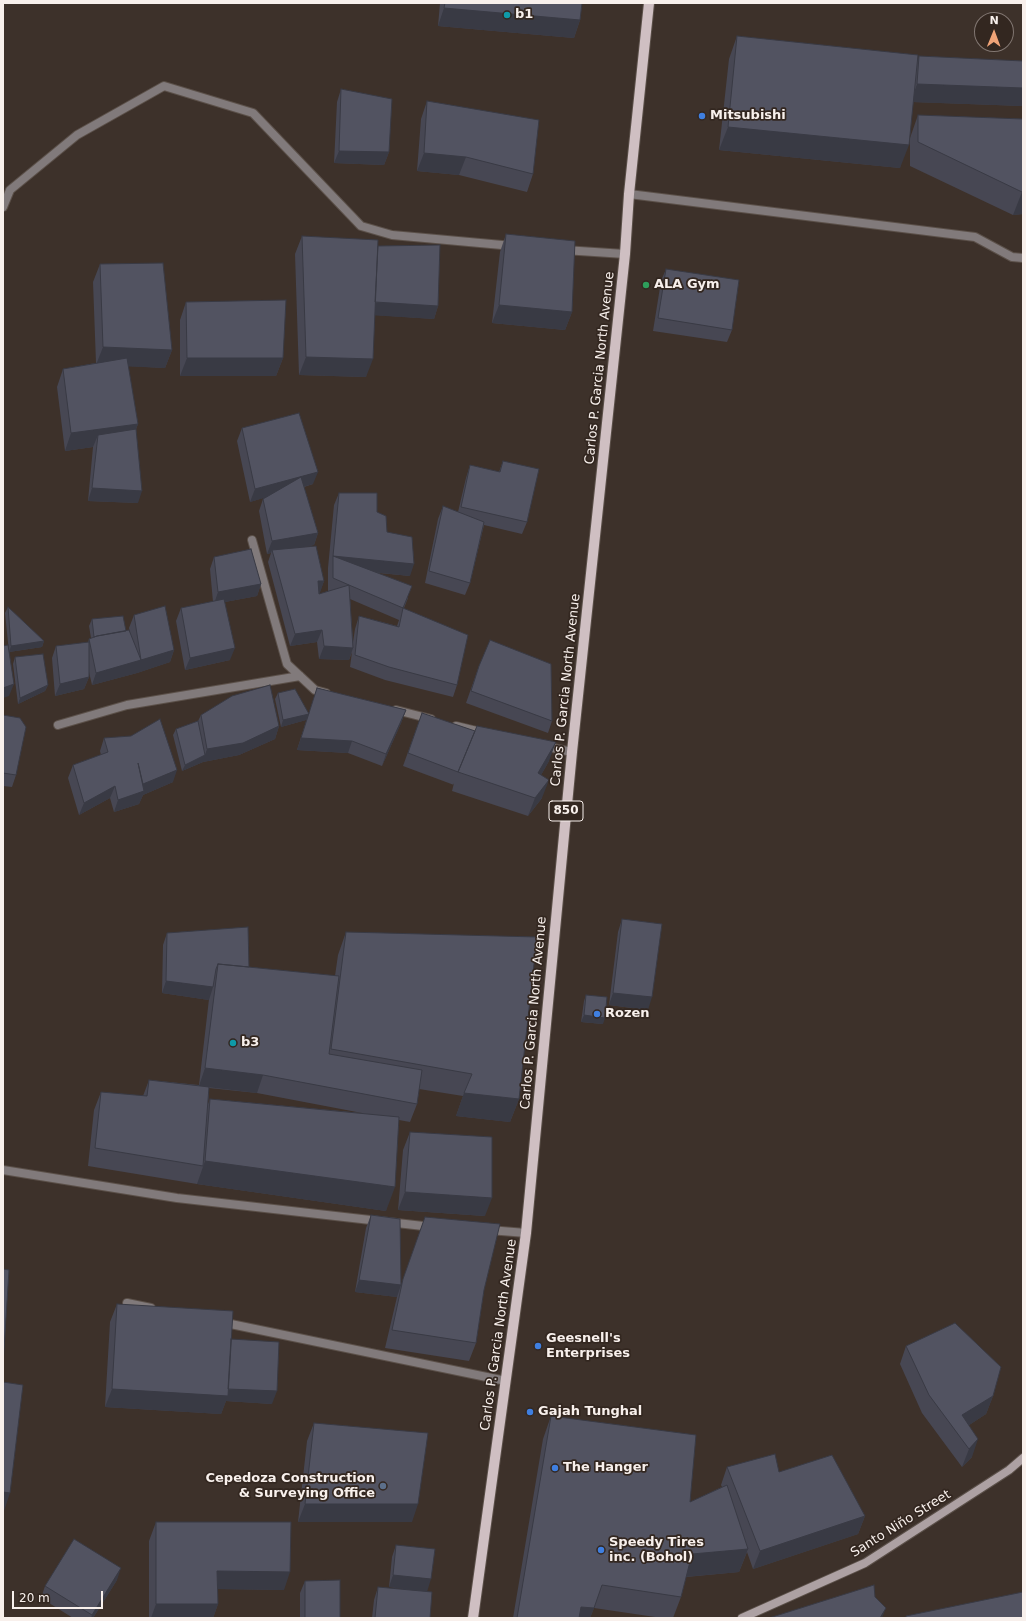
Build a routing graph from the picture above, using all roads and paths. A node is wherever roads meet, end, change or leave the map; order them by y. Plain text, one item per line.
1 (649, 3) edge
2 (629, 194) junction
3 (3, 207) edge
4 (519, 246) edge
5 (558, 250) edge
6 (625, 254) junction
7 (1023, 258) edge
8 (252, 540) dead end
9 (300, 676) junction
10 (336, 695) edge
11 (390, 709) edge
12 (58, 725) dead end
13 (492, 735) edge
14 (536, 744) edge
15 (572, 752) junction
16 (3, 1170) edge
17 (444, 1227) edge
18 (482, 1229) edge
19 (526, 1233) junction
20 (127, 1303) edge
21 (158, 1309) edge
22 (212, 1320) edge
23 (506, 1381) junction
24 (1023, 1458) edge
25 (474, 1618) edge
26 (742, 1618) edge

1 - 2 main road, Carlos P. Garcia North Avenue / 850
2 - 6 main road, Carlos P. Garcia North Avenue / 850
2 - 7 street
3 - 4 street
5 - 6 street
6 - 15 main road, Carlos P. Garcia North Avenue / 850
8 - 9 street
9 - 10 street
9 - 12 street
11 - 13 street
14 - 15 street
15 - 19 main road, Carlos P. Garcia North Avenue / 850
16 - 17 street
18 - 19 street
19 - 23 main road, Carlos P. Garcia North Avenue / 850
20 - 21 street
22 - 23 street
23 - 25 main road, Carlos P. Garcia North Avenue / 850
24 - 26 main road, Santo Niño Street

